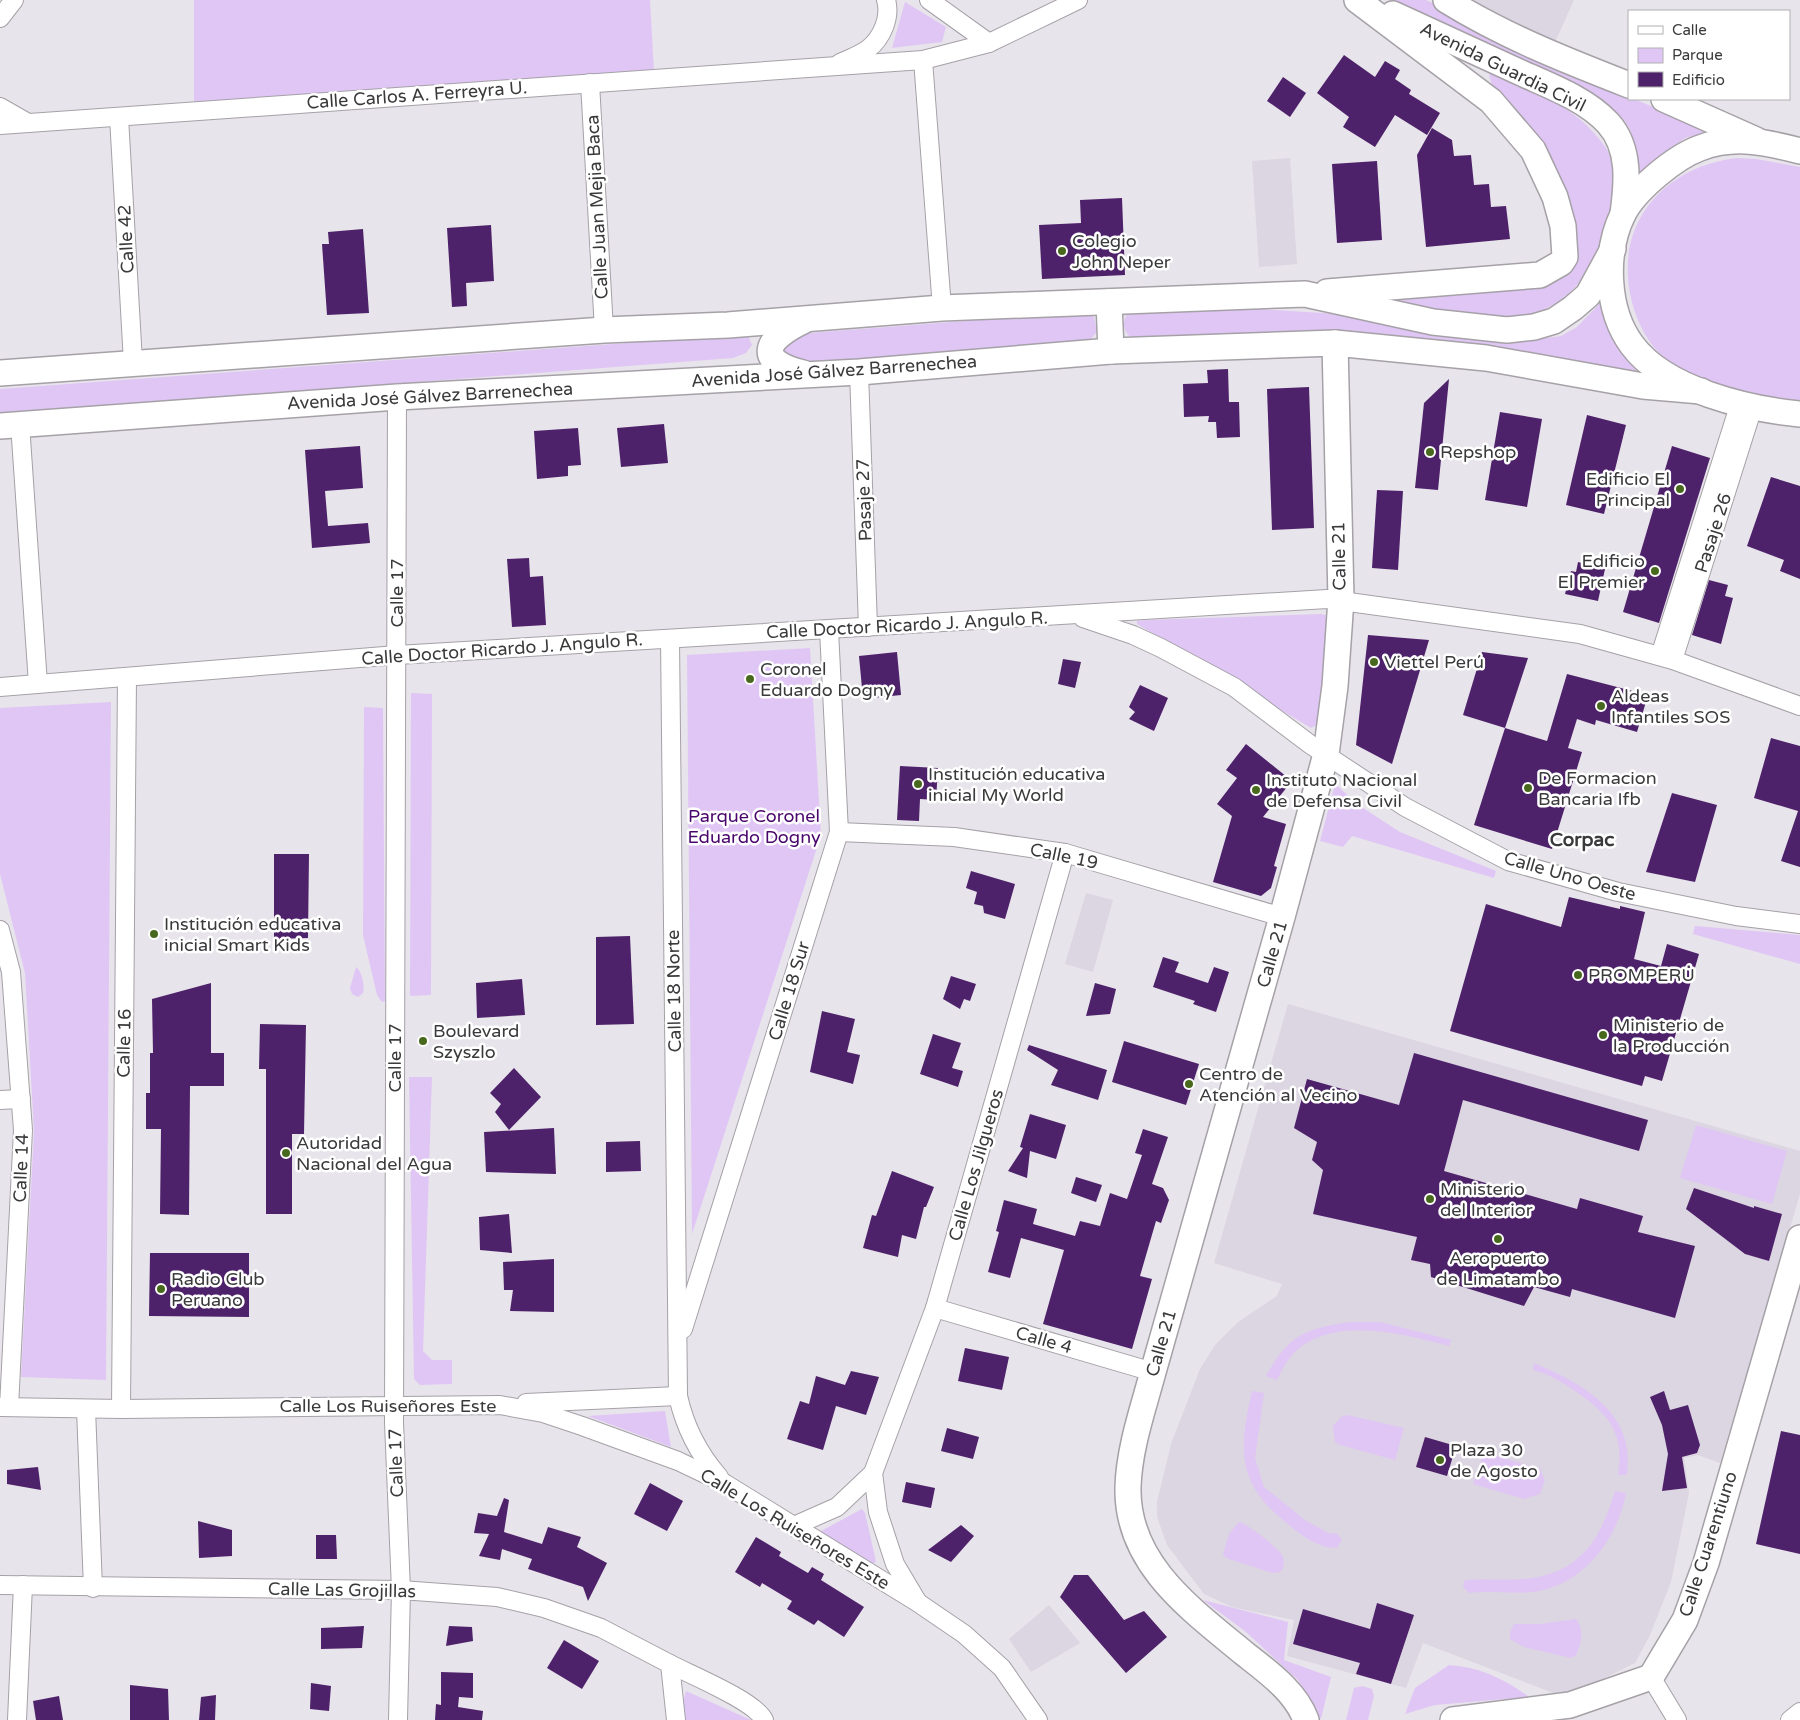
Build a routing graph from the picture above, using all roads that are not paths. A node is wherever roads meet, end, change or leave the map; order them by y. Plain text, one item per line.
1 (14, 0) edge
2 (886, 0) edge
3 (929, 0) edge
4 (1078, 0) edge
5 (1357, 0) edge
6 (1363, 0) edge
7 (1446, 0) edge
8 (0, 18) edge
9 (989, 43) junction
10 (923, 60) junction
11 (834, 66) junction
12 (590, 83) junction
13 (1628, 85) edge
14 (1666, 100) edge
15 (0, 107) edge
16 (119, 117) junction
17 (28, 123) junction
18 (0, 125) edge
19 (1758, 141) junction
20 (1800, 151) edge
21 (1624, 214) junction
22 (1613, 249) junction
23 (1305, 294) junction
24 (1109, 302) junction
25 (942, 308) junction
26 (809, 318) junction
27 (728, 325) junction
28 (604, 330) junction
29 (1335, 343) junction
30 (1111, 351) junction
31 (133, 362) junction
32 (859, 372) junction
33 (0, 373) edge
34 (808, 375) junction
35 (724, 379) junction
36 (1701, 391) junction
37 (397, 396) junction
38 (1754, 407) junction
39 (1800, 414) edge
40 (1800, 421) edge
41 (10, 425) edge
42 (1340, 599) junction
43 (1073, 615) junction
44 (868, 627) junction
45 (829, 630) junction
46 (670, 639) junction
47 (397, 655) junction
48 (1666, 658) junction
49 (127, 677) junction
50 (38, 684) junction
51 (0, 687) edge
52 (1800, 706) edge
53 (1326, 754) junction
54 (839, 832) junction
55 (1065, 853) junction
56 (1282, 917) junction
57 (1800, 924) edge
58 (0, 930) edge
59 (21, 1099) junction
60 (0, 1100) edge
61 (1800, 1238) edge
62 (1794, 1284) edge
63 (935, 1308) junction
64 (678, 1343) junction
65 (1152, 1372) junction
66 (678, 1396) junction
67 (394, 1404) junction
68 (500, 1404) junction
69 (5, 1407) edge
70 (86, 1409) junction
71 (121, 1409) junction
72 (873, 1473) junction
73 (724, 1483) junction
74 (794, 1526) junction
75 (0, 1585) edge
76 (23, 1585) junction
77 (93, 1588) junction
78 (401, 1590) junction
79 (917, 1602) junction
80 (670, 1664) junction
81 (1651, 1677) junction
82 (1800, 1712) edge
83 (17, 1720) edge
84 (398, 1720) edge
85 (676, 1720) edge
86 (764, 1720) edge
87 (1038, 1720) edge
88 (1306, 1720) edge
89 (1453, 1720) edge
90 (1677, 1720) edge
91 (1790, 1720) edge

1 - 8 street
2 - 11 street, Calle Carlos A. Ferreyra U.
3 - 9 street
4 - 9 street, Calle Carlos A. Ferreyra U.
5 - 23 main road
6 - 21 main road, Avenida Guardia Civil
7 - 13 main road, Avenida Guardia Civil
9 - 10 street, Calle Carlos A. Ferreyra U.
10 - 11 street, Calle Carlos A. Ferreyra U.
10 - 25 street
11 - 12 street, Calle Carlos A. Ferreyra U.
12 - 16 street, Calle Carlos A. Ferreyra U.
12 - 28 street, Calle Juan Mejia Baca
14 - 19 main road
15 - 17 street
16 - 17 street, Calle Carlos A. Ferreyra U.
16 - 31 street, Calle 42
17 - 18 street, Calle Carlos A. Ferreyra U.
19 - 20 main road
19 - 21 main road
21 - 22 main road
22 - 23 main road
22 - 36 main road
23 - 24 main road
24 - 25 main road
24 - 30 main road
25 - 26 main road
26 - 27 main road
26 - 34 main road
27 - 28 main road
27 - 35 main road
28 - 31 main road
29 - 30 main road, Avenida José Gálvez Barrenechea
29 - 36 main road, Avenida José Gálvez Barrenechea
29 - 42 main road, Calle 21
30 - 32 main road, Avenida José Gálvez Barrenechea
31 - 33 main road
32 - 34 main road, Avenida José Gálvez Barrenechea
32 - 44 street, Pasaje 27
34 - 35 main road, Avenida José Gálvez Barrenechea
35 - 37 main road, Avenida José Gálvez Barrenechea
36 - 38 main road
37 - 41 main road, Avenida José Gálvez Barrenechea
37 - 47 street, Calle 17
38 - 39 main road
38 - 40 main road
38 - 48 street, Pasaje 26
41 - 50 street
42 - 43 street, Calle Doctor Ricardo J. Angulo R.
42 - 48 street, Calle Doctor Ricardo J. Angulo R.
42 - 53 main road, Calle 21
43 - 44 street, Calle Doctor Ricardo J. Angulo R.
43 - 53 street, Calle Uno Oeste
44 - 45 street, Calle Doctor Ricardo J. Angulo R.
45 - 46 street, Calle Doctor Ricardo J. Angulo R.
45 - 54 street, Calle 18 Sur
46 - 47 street, Calle Doctor Ricardo J. Angulo R.
46 - 64 street, Calle 18 Norte
47 - 49 street, Calle Doctor Ricardo J. Angulo R.
47 - 67 street, Calle 17
48 - 52 street, Calle Doctor Ricardo J. Angulo R.
49 - 50 street, Calle Doctor Ricardo J. Angulo R.
49 - 71 street, Calle 16
50 - 51 street, Calle Doctor Ricardo J. Angulo R.
53 - 56 main road, Calle 21
53 - 57 street, Calle Uno Oeste
54 - 55 street, Calle 19
54 - 64 street, Calle 18 Sur
55 - 56 street, Calle 19
55 - 63 street, Calle Los Jilgueros
56 - 65 main road, Calle 21
58 - 59 street, Calle 14
59 - 60 street
59 - 69 street, Calle 14
61 - 62 main road, Calle Cuarentiuno
62 - 81 main road, Calle Cuarentiuno
63 - 65 street, Calle 4
63 - 72 street, Calle Los Jilgueros
64 - 66 street, Calle 18 Norte
65 - 88 main road, Calle 21
66 - 68 street
66 - 73 street, Calle 18 Norte
67 - 68 street, Calle Los Ruiseñores Este
67 - 71 street, Calle Los Ruiseñores Este
67 - 78 street, Calle 17
68 - 73 street, Calle Los Ruiseñores Este
69 - 70 street, Calle Los Ruiseñores Este
70 - 71 street, Calle Los Ruiseñores Este
70 - 77 street
72 - 74 street, Calle Los Jilgueros
72 - 79 street, Calle Los Jilgueros
73 - 74 street, Calle Los Ruiseñores Este
74 - 79 street, Calle Los Ruiseñores Este
75 - 76 street, Calle Las Grojillas
76 - 77 street, Calle Las Grojillas
76 - 83 street
77 - 78 street, Calle Las Grojillas
78 - 80 street, Calle Las Grojillas
78 - 84 street, Calle 17
79 - 87 street, Calle Los Ruiseñores Este
80 - 85 street
80 - 86 street, Calle Las Grojillas
81 - 89 main road
81 - 90 street
82 - 91 street

